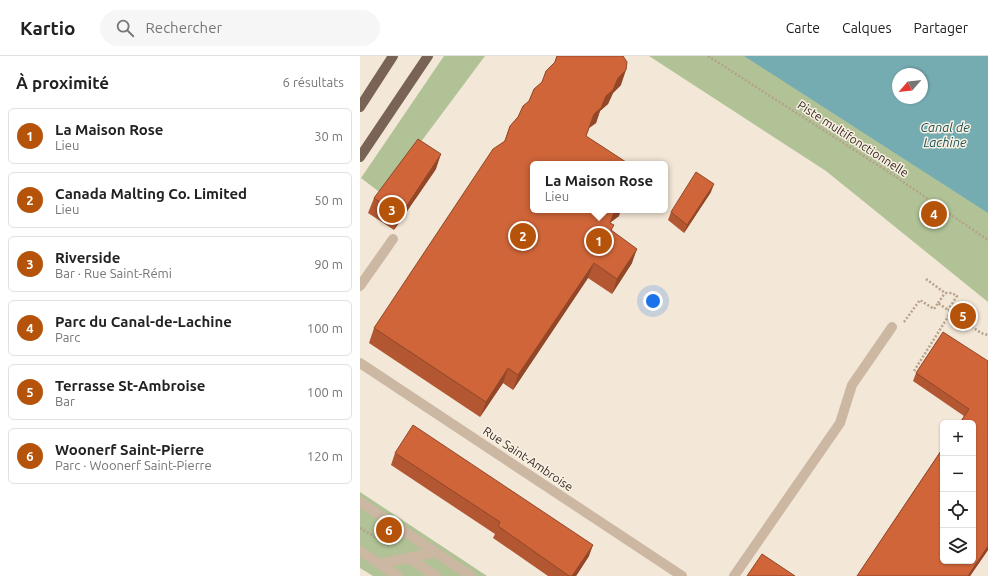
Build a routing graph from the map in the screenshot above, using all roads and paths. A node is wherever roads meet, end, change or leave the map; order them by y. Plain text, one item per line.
1 (393, 56) edge
2 (428, 56) edge
3 (708, 56) edge
4 (360, 107) edge
5 (360, 157) edge
6 (393, 239) dead end
7 (988, 240) edge
8 (926, 279) dead end
9 (360, 286) edge
10 (945, 293) junction
11 (938, 303) junction
12 (948, 310) junction
13 (952, 312) junction
14 (904, 322) dead end
15 (892, 328) dead end
16 (988, 335) edge
17 (360, 363) edge
18 (914, 371) dead end
19 (360, 502) edge
20 (360, 528) edge
21 (360, 551) edge
22 (435, 552) junction
23 (409, 558) junction
24 (380, 564) junction
25 (398, 576) edge
26 (436, 576) edge
27 (471, 576) edge
28 (682, 576) edge
29 (734, 576) edge

1 - 4 main road
2 - 5 main road
3 - 7 path, Piste multifonctionnelle
6 - 9 street
8 - 10 path
10 - 11 path
10 - 12 path
11 - 12 path
11 - 14 path
12 - 13 path
13 - 16 path
13 - 18 path
15 - 29 street
17 - 28 street, Rue Saint-Ambroise
19 - 22 street
20 - 23 path
21 - 24 street
22 - 23 street
22 - 27 street
23 - 24 street
23 - 26 street
24 - 25 street

